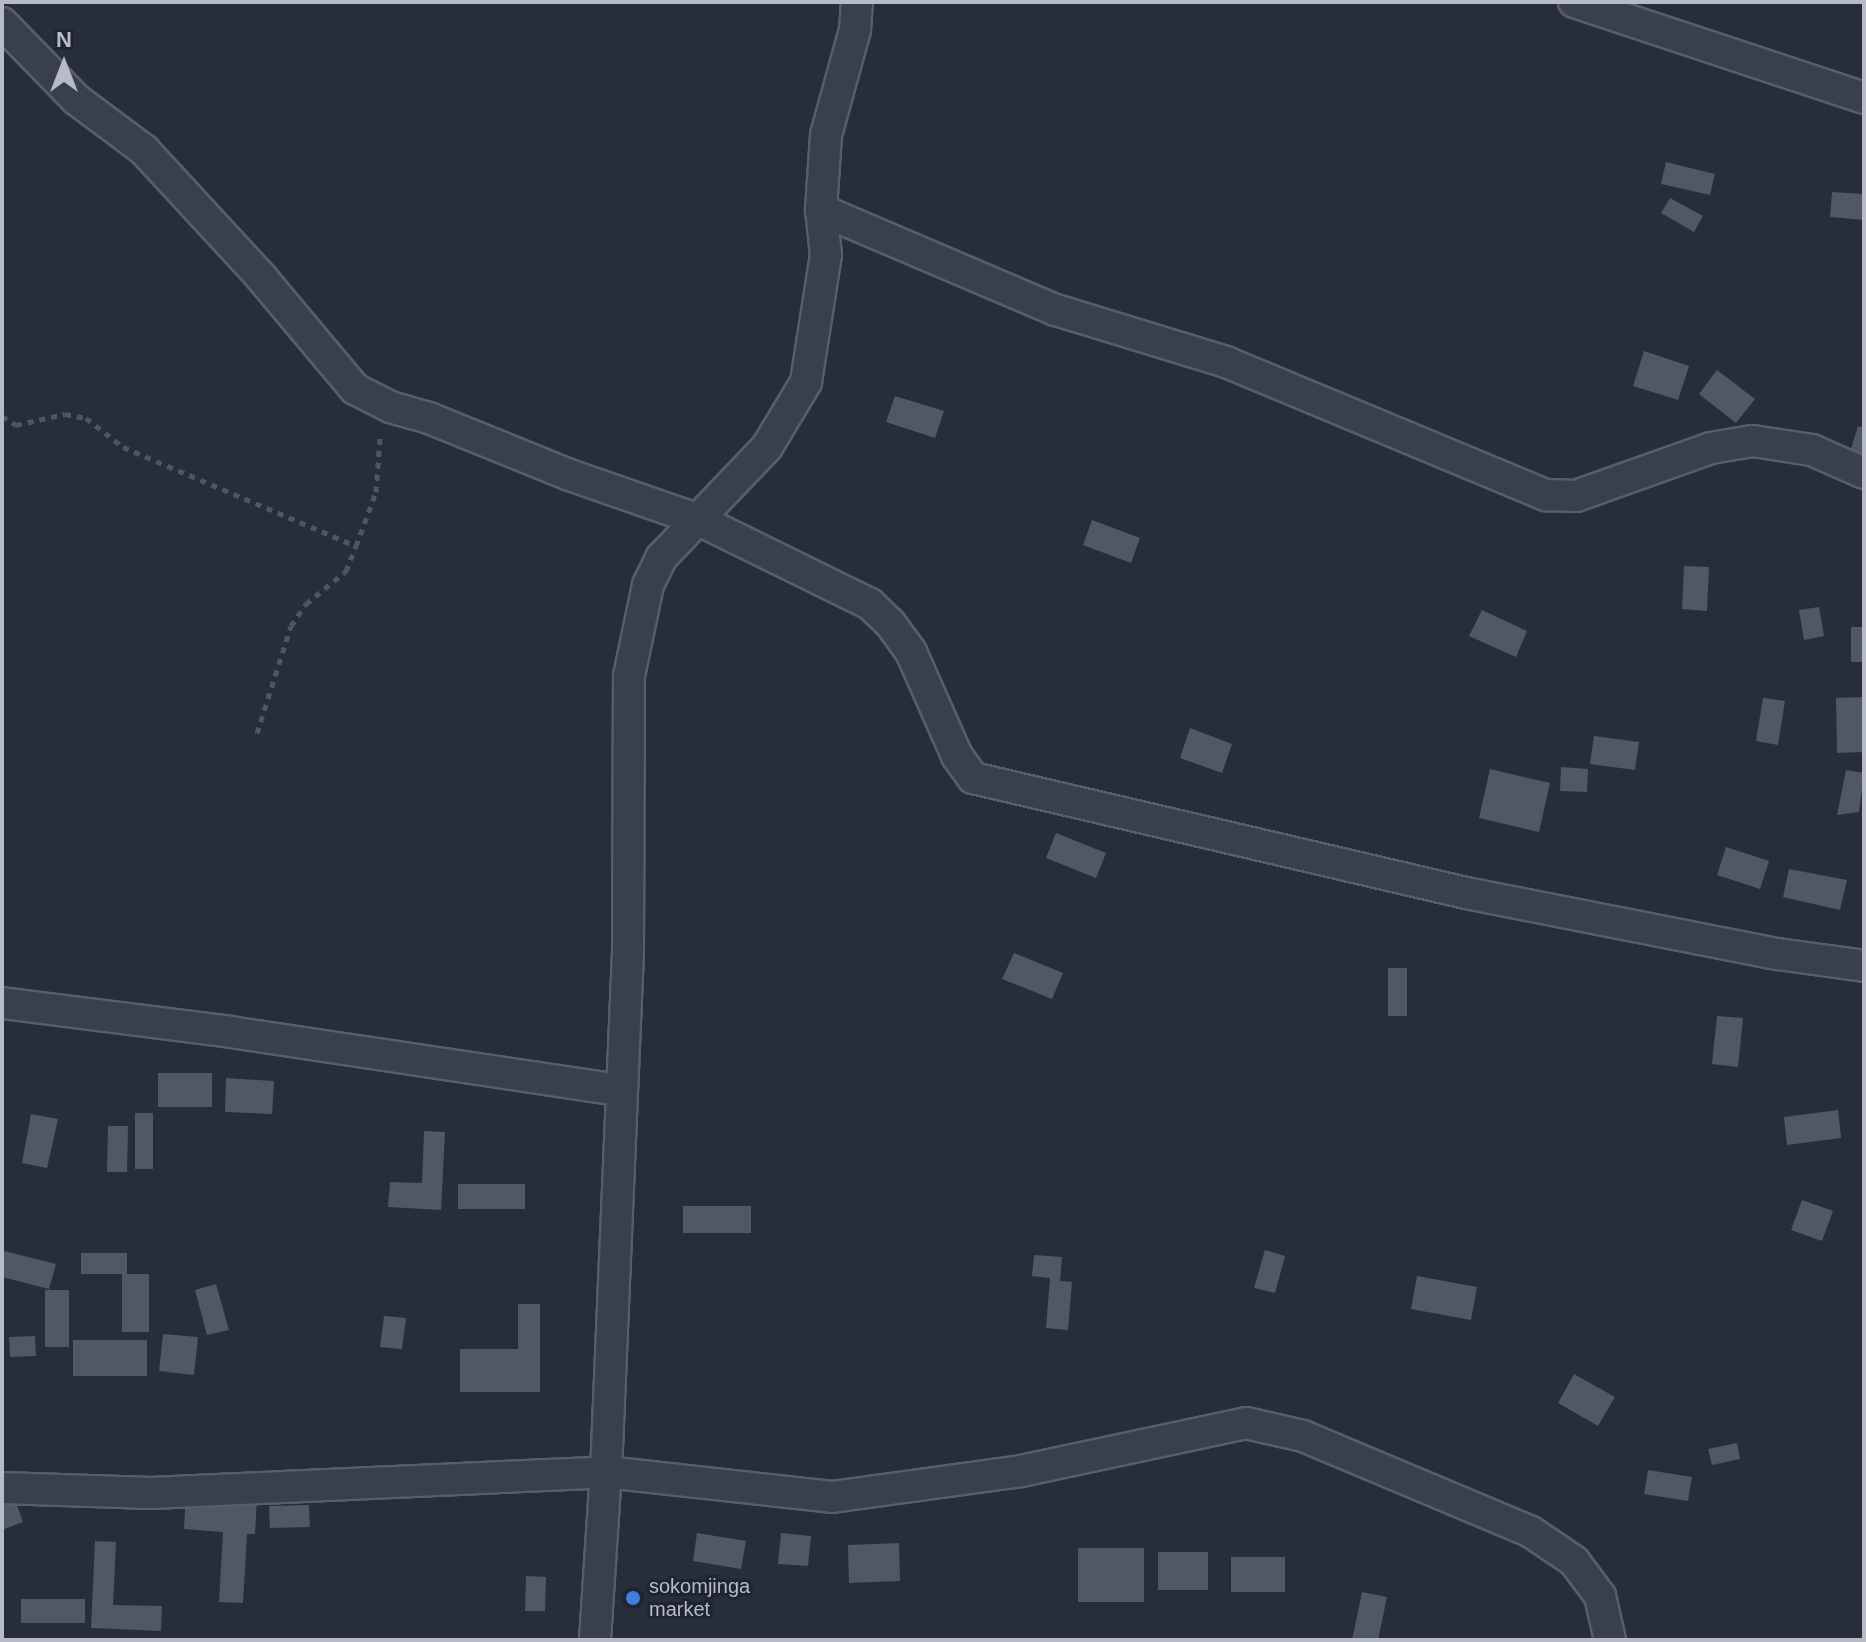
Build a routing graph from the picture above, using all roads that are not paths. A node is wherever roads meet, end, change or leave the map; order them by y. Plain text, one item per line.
1 (857, 2) edge
2 (1574, 2) edge
3 (2, 23) edge
4 (1864, 98) edge
5 (821, 210) junction
6 (1864, 473) edge
7 (699, 520) junction
8 (1864, 966) edge
9 (2, 1003) edge
10 (620, 1090) junction
11 (606, 1472) junction
12 (2, 1488) edge
13 (595, 1640) edge
14 (1610, 1640) edge

1 - 5 street
2 - 4 street
3 - 7 street
5 - 6 street
5 - 7 street
7 - 8 street
7 - 10 street
9 - 10 street
10 - 11 street
11 - 12 street
11 - 13 street
11 - 14 street

